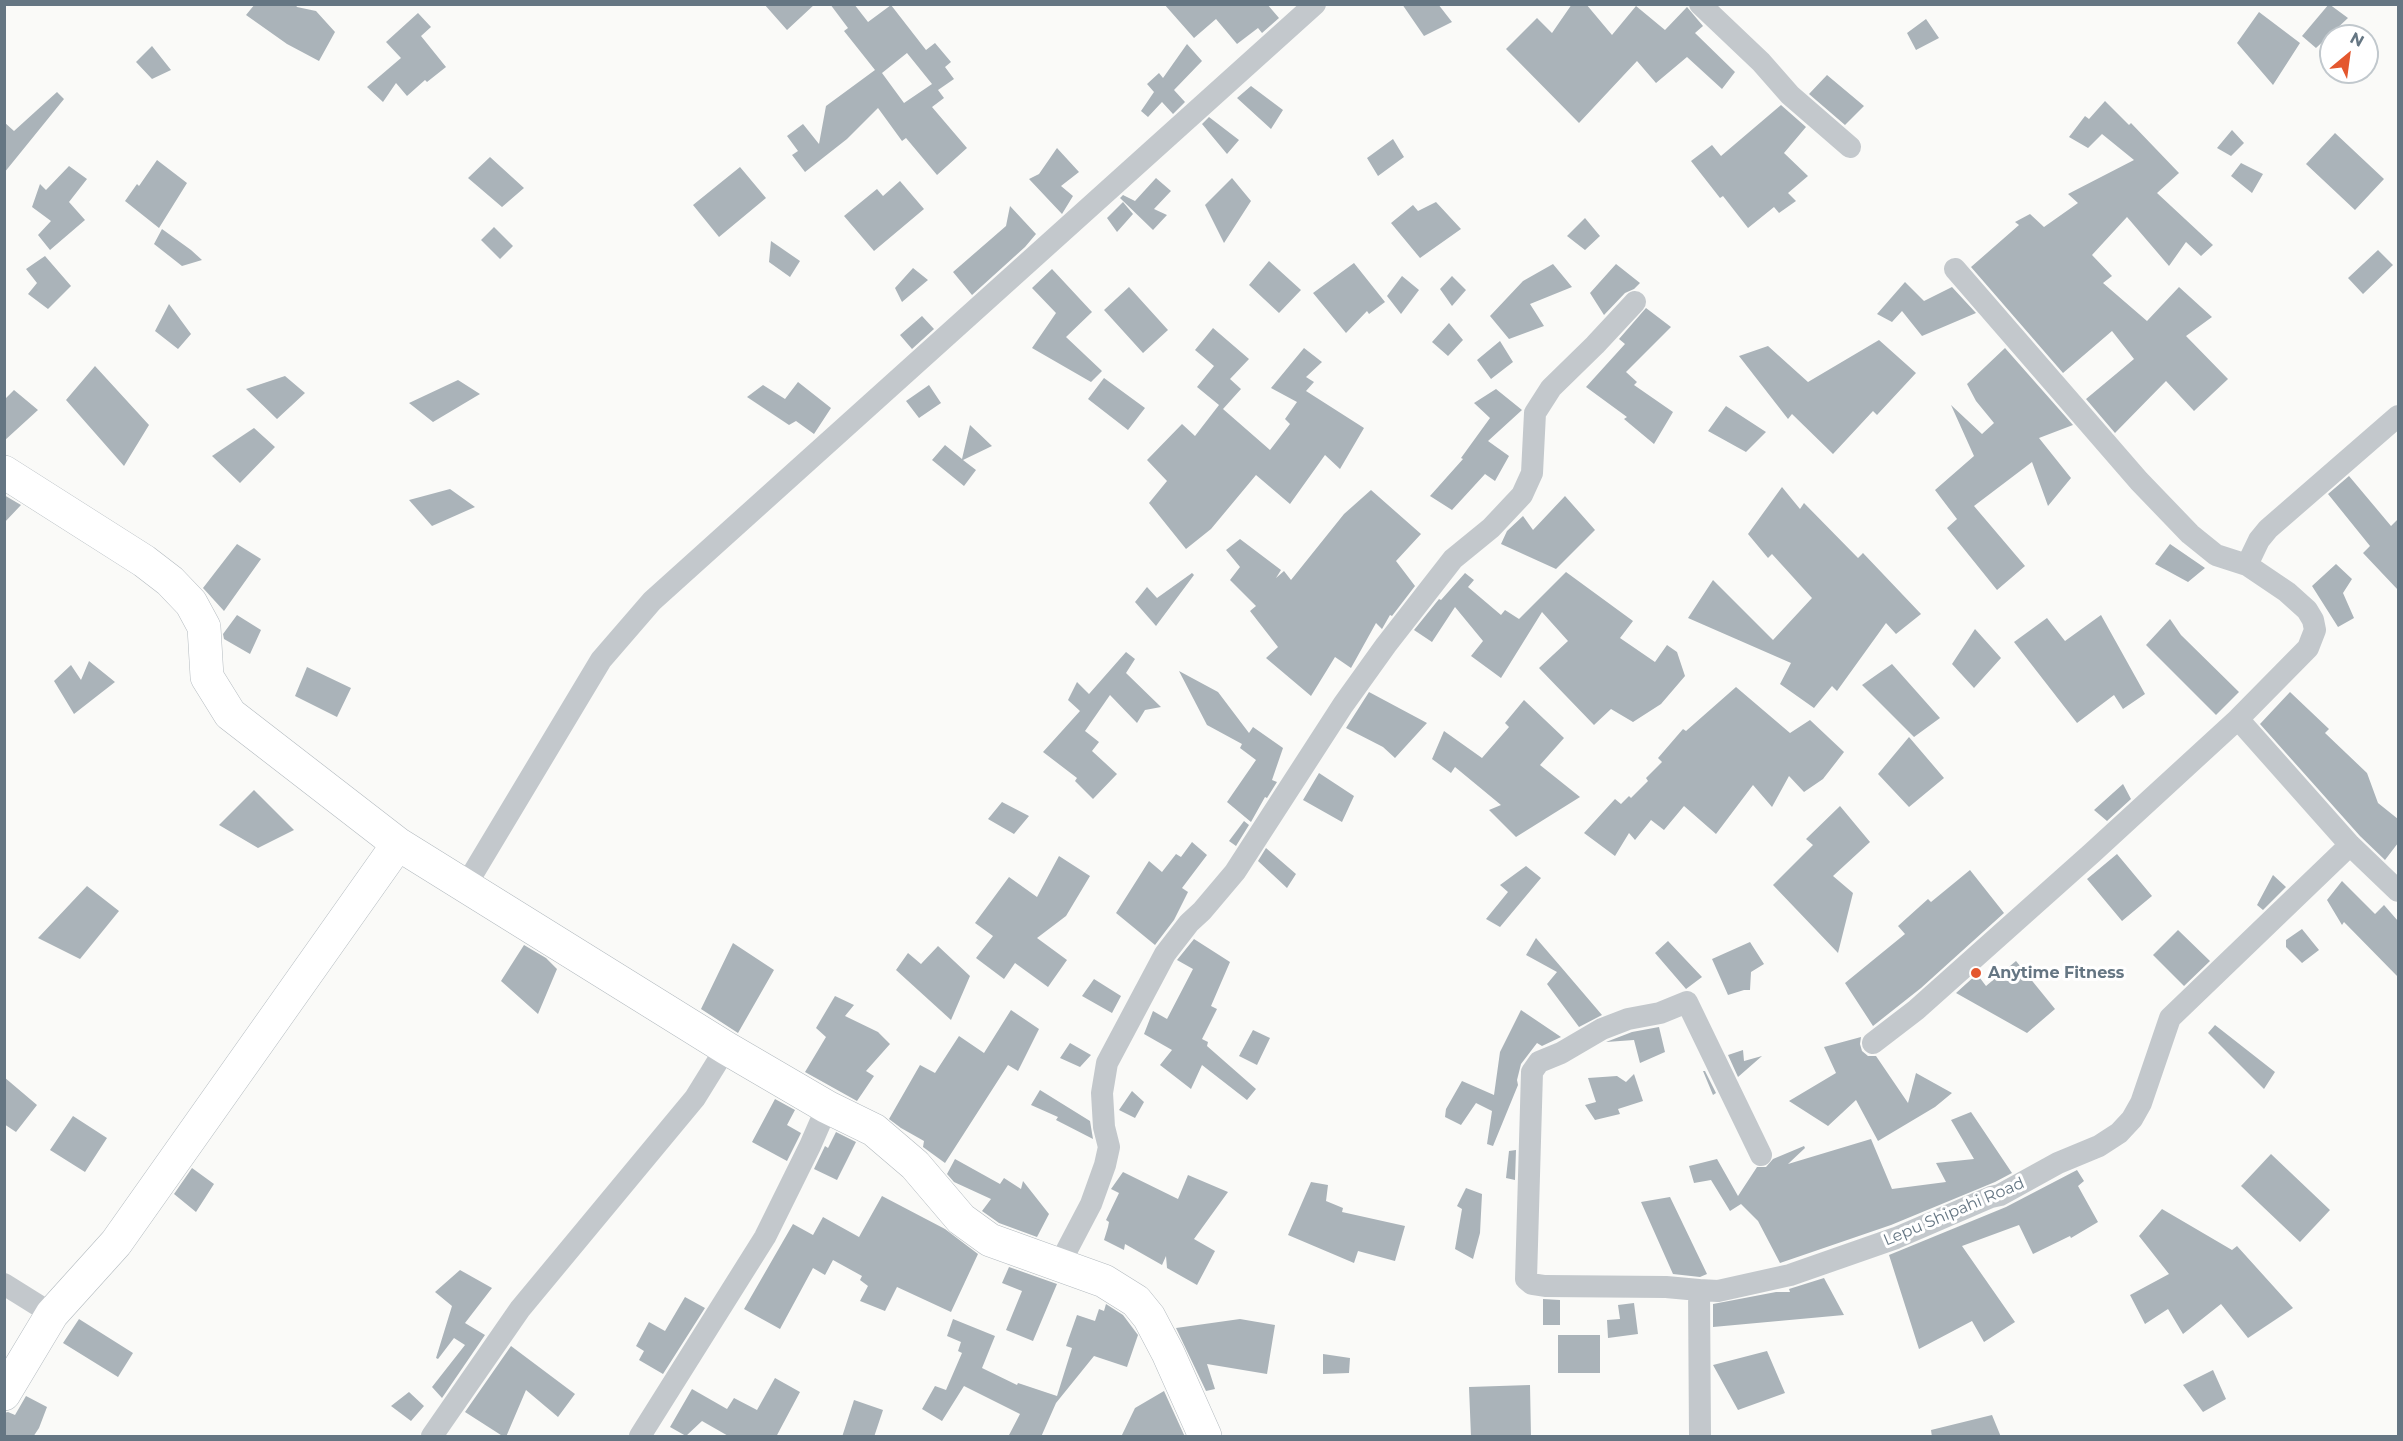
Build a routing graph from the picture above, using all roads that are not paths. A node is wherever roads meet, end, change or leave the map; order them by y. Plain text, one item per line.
1 (1700, 4) edge
2 (1315, 5) edge
3 (1850, 147) dead end
4 (1954, 270) dead end
5 (1635, 302) dead end
6 (2398, 416) edge
7 (4, 472) edge
8 (2247, 566) junction
9 (2238, 719) junction
10 (398, 844) junction
11 (2350, 845) junction
12 (466, 885) junction
13 (2398, 890) edge
14 (1873, 1043) dead end
15 (726, 1048) junction
16 (827, 1107) junction
17 (1761, 1155) dead end
18 (1059, 1265) junction
19 (4, 1284) edge
20 (1699, 1290) junction
21 (52, 1314) junction
22 (4, 1394) edge
23 (432, 1437) edge
24 (640, 1437) edge
25 (1205, 1437) edge
26 (1700, 1437) edge

1 - 3 street
2 - 12 street
4 - 8 street
5 - 18 street
6 - 8 street
7 - 10 street
8 - 9 street
9 - 11 street
9 - 14 street
10 - 12 street
10 - 21 street
11 - 13 street
11 - 20 street, Lepu Shipahi Road
12 - 15 street
15 - 16 street
15 - 23 street
16 - 18 street
16 - 24 street
17 - 20 street, Lepu Shipahi Road
18 - 25 street
19 - 21 street
20 - 26 street
21 - 22 street

